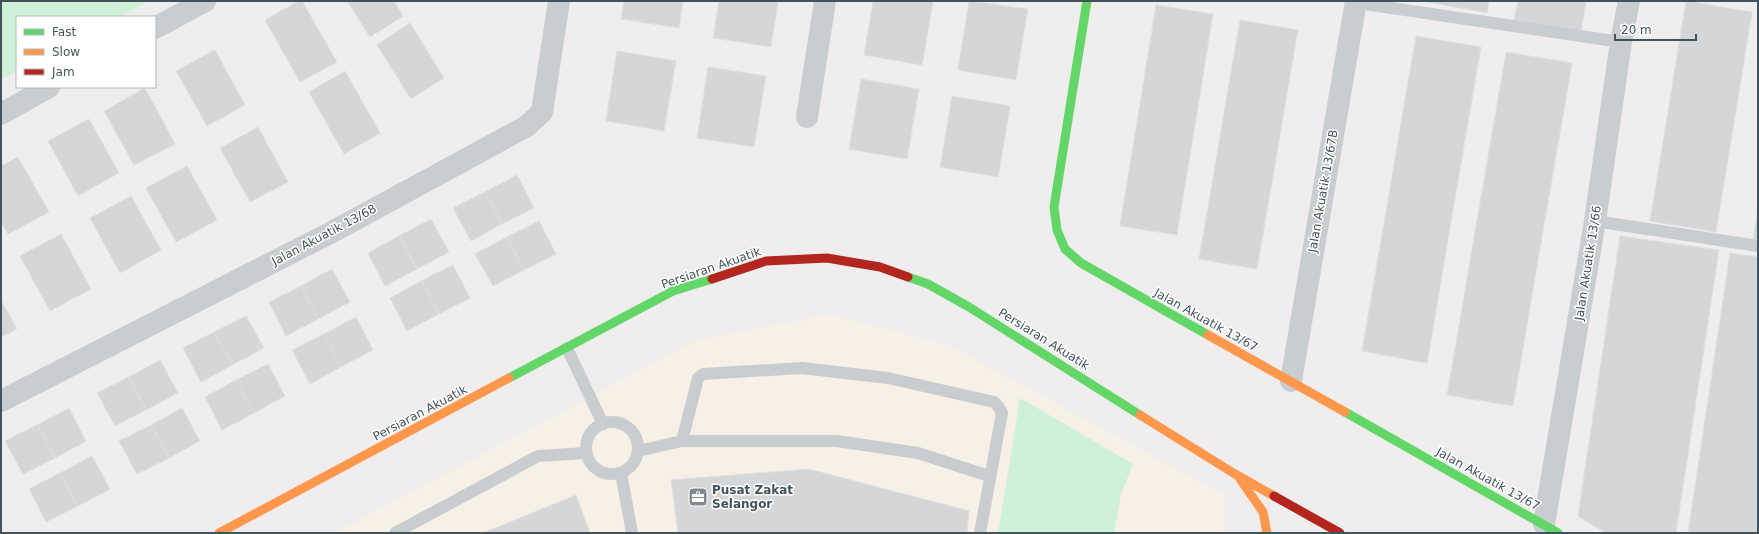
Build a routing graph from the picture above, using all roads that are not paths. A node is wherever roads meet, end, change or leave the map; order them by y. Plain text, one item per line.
1 (204, 1) edge
2 (559, 1) edge
3 (825, 1) edge
4 (1087, 1) edge
5 (1629, 1) edge
6 (1352, 2) edge
7 (156, 27) edge
8 (1621, 42) junction
9 (47, 88) edge
10 (1, 114) edge
11 (807, 117) dead end
12 (1595, 221) junction
13 (1758, 246) edge
14 (567, 348) junction
15 (1290, 381) junction
16 (1, 401) edge
17 (603, 424) junction
18 (682, 441) junction
19 (638, 451) junction
20 (586, 454) junction
21 (621, 473) junction
22 (1236, 474) junction
23 (989, 476) junction
24 (1551, 529) edge
25 (1330, 531) edge
26 (219, 533) edge
27 (395, 533) edge
28 (632, 533) edge
29 (980, 533) edge
30 (1267, 533) edge

1 - 7 street
2 - 16 street, Jalan Akuatik 13/68
3 - 11 street
4 - 15 street, Jalan Akuatik 13/67
5 - 8 street, Jalan Akuatik 13/66
6 - 8 lane
6 - 15 street, Jalan Akuatik 13/67B
8 - 12 street, Jalan Akuatik 13/66
9 - 10 street
12 - 13 lane
12 - 24 street, Jalan Akuatik 13/66
14 - 17 lane
14 - 22 street, Persiaran Akuatik
14 - 26 street, Persiaran Akuatik
15 - 24 street, Jalan Akuatik 13/67
17 - 19 lane
17 - 20 lane
18 - 19 lane
18 - 23 lane
18 - 23 lane
19 - 21 lane
20 - 21 lane
20 - 27 lane
21 - 28 lane
22 - 25 street, Persiaran Akuatik
22 - 30 street
23 - 29 lane

